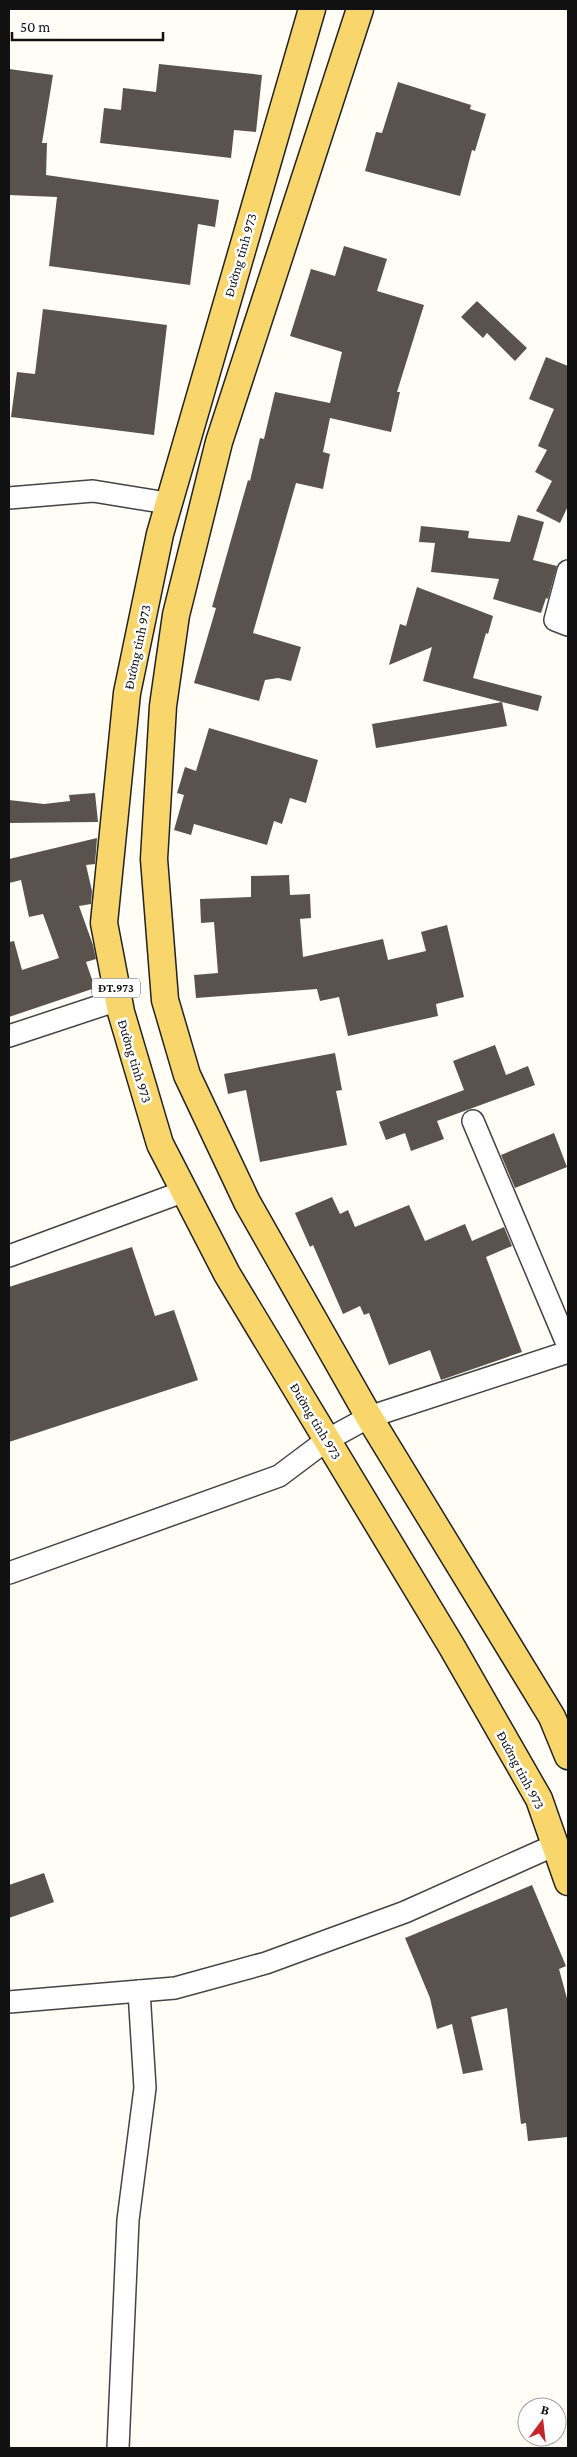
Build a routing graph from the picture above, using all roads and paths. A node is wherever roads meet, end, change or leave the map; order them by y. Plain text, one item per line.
1 (312, 9) edge
2 (360, 9) edge
3 (9, 498) edge
4 (167, 503) junction
5 (160, 534) junction
6 (193, 543) junction
7 (568, 571) edge
8 (568, 625) edge
9 (118, 1000) junction
10 (9, 1036) edge
11 (473, 1121) dead end
12 (185, 1191) junction
13 (9, 1256) edge
14 (568, 1346) edge
15 (568, 1352) edge
16 (368, 1417) junction
17 (328, 1440) junction
18 (9, 1573) edge
19 (568, 1756) edge
20 (555, 1845) junction
21 (568, 1882) edge
22 (139, 1991) junction
23 (9, 2002) edge
24 (118, 2448) edge

1 - 4 main road, Đường tỉnh 973 / ĐT.973
2 - 6 main road
3 - 4 street
4 - 5 main road, Đường tỉnh 973 / ĐT.973
5 - 6 main road
5 - 9 main road, Đường tỉnh 973 / ĐT.973
6 - 16 main road
7 - 8 street
9 - 10 street
9 - 12 main road, Đường tỉnh 973 / ĐT.973
11 - 14 street
12 - 13 street
12 - 17 main road, Đường tỉnh 973 / ĐT.973
15 - 16 street
16 - 17 street
16 - 19 main road
17 - 18 street
17 - 20 main road, Đường tỉnh 973 / ĐT.973
20 - 21 main road, Đường tỉnh 973 / ĐT.973
20 - 22 street
22 - 23 street
22 - 24 street

